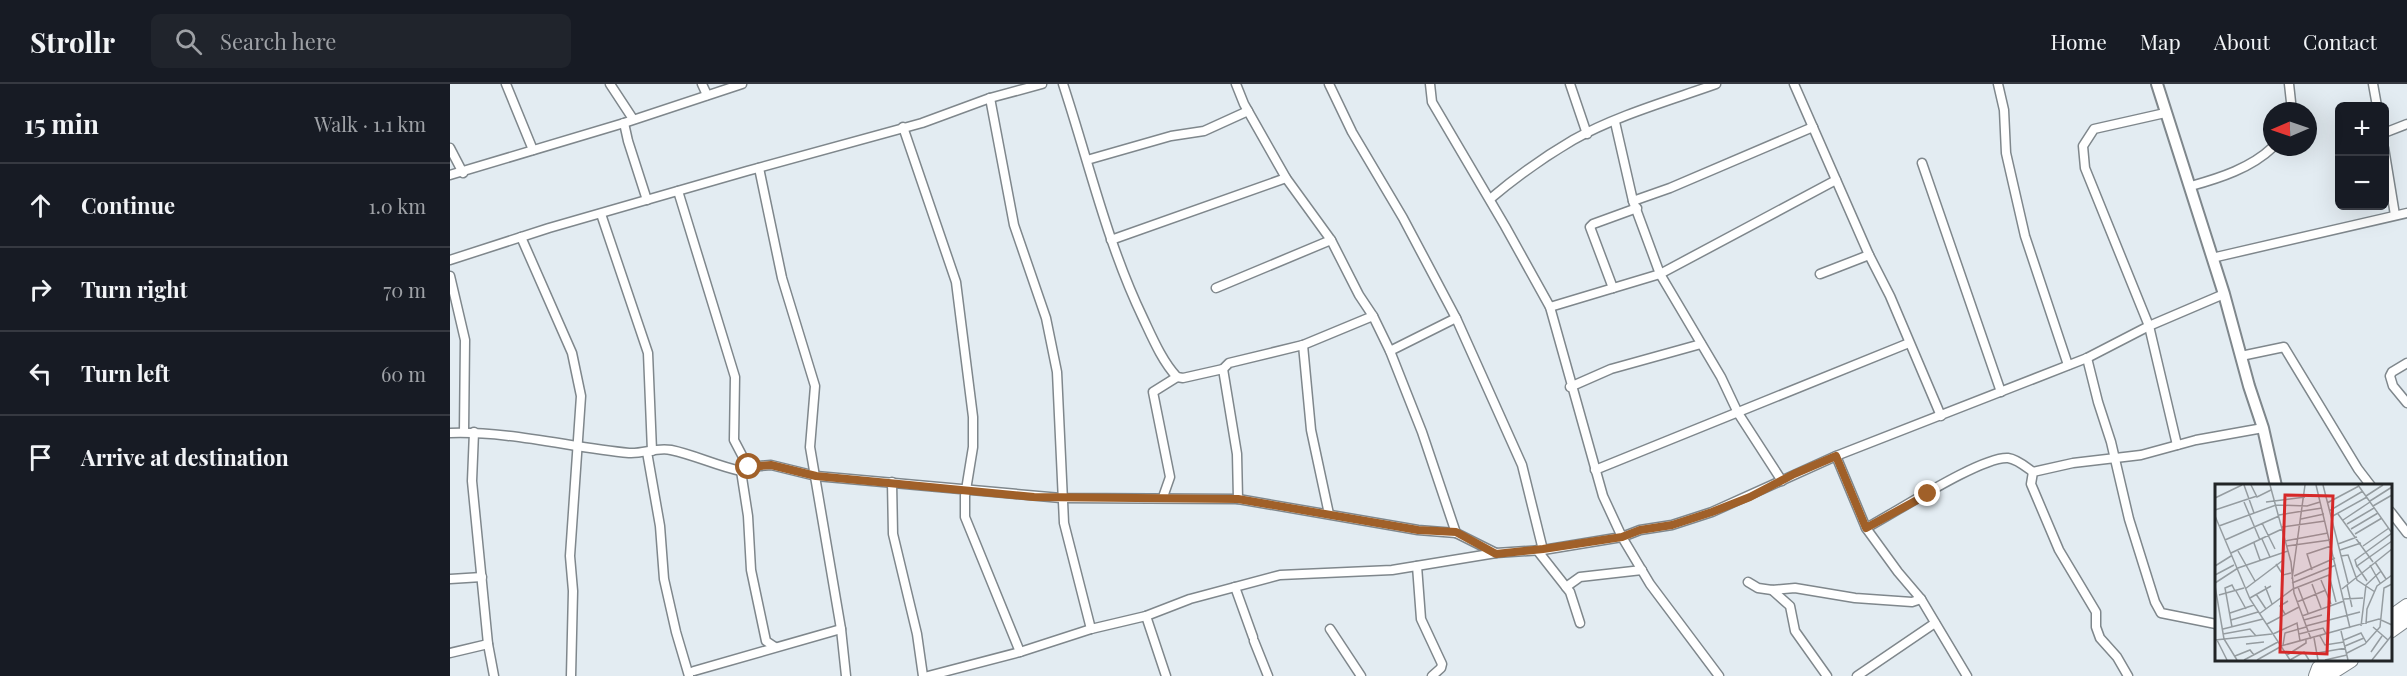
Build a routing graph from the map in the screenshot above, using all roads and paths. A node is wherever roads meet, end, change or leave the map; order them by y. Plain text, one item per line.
1 (506, 84) edge
2 (610, 84) edge
3 (702, 84) edge
4 (742, 84) edge
5 (1042, 84) edge
6 (1063, 84) edge
7 (1236, 84) edge
8 (1329, 84) edge
9 (1430, 84) edge
10 (1570, 84) edge
11 (1716, 84) edge
12 (1794, 84) edge
13 (1998, 84) edge
14 (2157, 84) edge
15 (2289, 84) edge
16 (2373, 84) edge
17 (707, 95) junction
18 (990, 98) junction
19 (2291, 102) edge
20 (2376, 102) edge
21 (1248, 111) junction
22 (2165, 113) junction
23 (629, 121) junction
24 (1615, 122) junction
25 (2407, 124) edge
26 (903, 127) junction
27 (1813, 127) junction
28 (2389, 132) edge
29 (1587, 134) junction
30 (450, 148) edge
31 (533, 150) junction
32 (2263, 156) edge
33 (2386, 156) edge
34 (1088, 160) junction
35 (1922, 163) dead end
36 (759, 168) junction
37 (463, 172) junction
38 (450, 175) edge
39 (1286, 178) junction
40 (1836, 180) junction
41 (2191, 186) junction
42 (678, 191) junction
43 (1490, 199) junction
44 (647, 200) junction
45 (1635, 204) junction
46 (2407, 213) edge
47 (601, 214) junction
48 (2396, 215) junction
49 (521, 237) junction
50 (1111, 240) junction
51 (1331, 240) junction
52 (1869, 255) junction
53 (2212, 258) junction
54 (450, 260) edge
55 (1660, 274) junction
56 (1820, 274) dead end
57 (450, 276) edge
58 (1216, 288) dead end
59 (1613, 288) junction
60 (2224, 294) junction
61 (1550, 307) junction
62 (1372, 316) junction
63 (1456, 318) junction
64 (2149, 326) junction
65 (1909, 343) junction
66 (1701, 344) junction
67 (1303, 345) junction
68 (1390, 351) junction
69 (2241, 356) junction
70 (2087, 358) junction
71 (2407, 363) edge
72 (2068, 365) junction
73 (1223, 369) junction
74 (1177, 377) junction
75 (1570, 387) junction
76 (2001, 392) junction
77 (2407, 403) edge
78 (1738, 413) junction
79 (1941, 416) junction
80 (2263, 428) junction
81 (464, 432) junction
82 (474, 432) junction
83 (450, 433) edge
84 (2177, 445) junction
85 (576, 446) junction
86 (650, 451) junction
87 (1836, 456) junction
88 (2115, 459) junction
89 (745, 469) junction
90 (1595, 470) junction
91 (2033, 472) junction
92 (816, 476) junction
93 (892, 482) junction
94 (1782, 482) junction
95 (2276, 484) edge
96 (2369, 484) edge
97 (966, 490) junction
98 (1163, 497) junction
99 (1061, 498) junction
100 (1238, 499) junction
101 (2392, 512) edge
102 (1329, 514) junction
103 (1866, 528) junction
104 (1456, 532) junction
105 (2407, 533) edge
106 (1622, 537) junction
107 (1540, 550) junction
108 (1496, 554) junction
109 (1418, 566) junction
110 (1642, 570) junction
111 (482, 577) junction
112 (450, 579) edge
113 (1748, 582) dead end
114 (1235, 587) junction
115 (1566, 587) junction
116 (1772, 590) junction
117 (1921, 599) junction
118 (2407, 606) edge
119 (1146, 616) junction
120 (2392, 617) edge
121 (2407, 619) edge
122 (1580, 623) dead end
123 (1935, 623) junction
124 (2215, 624) edge
125 (841, 628) junction
126 (1091, 629) junction
127 (1330, 629) dead end
128 (2392, 630) edge
129 (488, 644) junction
130 (775, 647) junction
131 (1020, 652) junction
132 (450, 653) edge
133 (2336, 666) edge
134 (692, 673) edge
135 (494, 676) edge
136 (571, 676) edge
137 (846, 676) edge
138 (923, 676) edge
139 (928, 676) edge
140 (1166, 676) edge
141 (1268, 676) edge
142 (1361, 676) edge
143 (1432, 676) edge
144 (1719, 676) edge
145 (1827, 676) edge
146 (1857, 676) edge
147 (1966, 676) edge
148 (2128, 676) edge
149 (2316, 676) edge

1 - 31 street
2 - 23 street
3 - 17 street
4 - 17 street
5 - 18 street
6 - 34 street
7 - 21 street
8 - 63 street
9 - 43 street
10 - 29 street
11 - 24 street
12 - 27 street
13 - 72 street
14 - 22 street
15 - 19 street
16 - 20 street
17 - 23 street
18 - 26 street
18 - 99 street
21 - 34 street
21 - 39 street
22 - 41 street
22 - 64 street
23 - 31 street
23 - 44 street
24 - 29 street
24 - 45 street
25 - 28 street
26 - 36 street
26 - 97 street
27 - 40 street
27 - 45 street
29 - 43 street
30 - 37 street
31 - 37 street
32 - 41 street
33 - 48 street
34 - 50 street
35 - 76 street
36 - 42 street
36 - 92 street
37 - 38 street
39 - 50 street
39 - 51 street
40 - 52 street
40 - 55 street
41 - 53 street
42 - 44 street
42 - 89 street
43 - 61 street
44 - 47 street
45 - 55 street
45 - 59 street
46 - 48 street
47 - 49 street
47 - 86 street
48 - 53 street
49 - 54 street
49 - 85 street
50 - 74 street
51 - 58 street
51 - 62 street
52 - 56 street
52 - 65 street
53 - 60 street
55 - 59 street
55 - 66 street
57 - 81 street
59 - 61 street
60 - 64 street
60 - 69 street
61 - 75 street
62 - 67 street
62 - 68 street
63 - 68 street
63 - 107 street
64 - 70 street
64 - 84 street
65 - 78 street
65 - 79 street
66 - 75 street
66 - 78 street
67 - 73 street
67 - 102 street
68 - 104 street
69 - 80 street
69 - 96 street
70 - 72 street
70 - 88 street
71 - 77 street
72 - 76 street
73 - 74 street
73 - 100 street
74 - 98 street
75 - 90 street
76 - 79 street
78 - 90 street
78 - 94 street
79 - 87 street
80 - 84 street
80 - 95 street
81 - 82 street
81 - 83 street
82 - 85 street
82 - 111 street
84 - 88 street
85 - 86 street
85 - 136 street
86 - 89 street
86 - 134 street
87 - 94 street
87 - 103 street
88 - 91 street
88 - 124 street
89 - 92 street
89 - 130 street
90 - 106 street
91 - 103 street
91 - 148 street
92 - 93 street
92 - 125 street
93 - 97 street
93 - 138 street
94 - 106 street
97 - 99 street
97 - 131 street
98 - 99 street
98 - 100 street
99 - 126 street
100 - 102 street
101 - 105 street
102 - 104 street
103 - 117 street
104 - 108 street
106 - 107 street
106 - 110 street
107 - 108 street
107 - 115 street
108 - 109 street
109 - 114 street
109 - 143 street
110 - 115 street
110 - 144 street
111 - 112 street
111 - 129 street
113 - 116 street
114 - 119 street
114 - 141 street
115 - 122 street
116 - 117 street
116 - 145 street
117 - 123 street
118 - 120 main road
119 - 126 street
119 - 140 street
121 - 128 main road
123 - 146 street
123 - 147 street
125 - 130 street
125 - 137 street
126 - 131 street
127 - 142 street
129 - 132 street
129 - 135 street
130 - 134 street
131 - 139 street
133 - 149 main road

